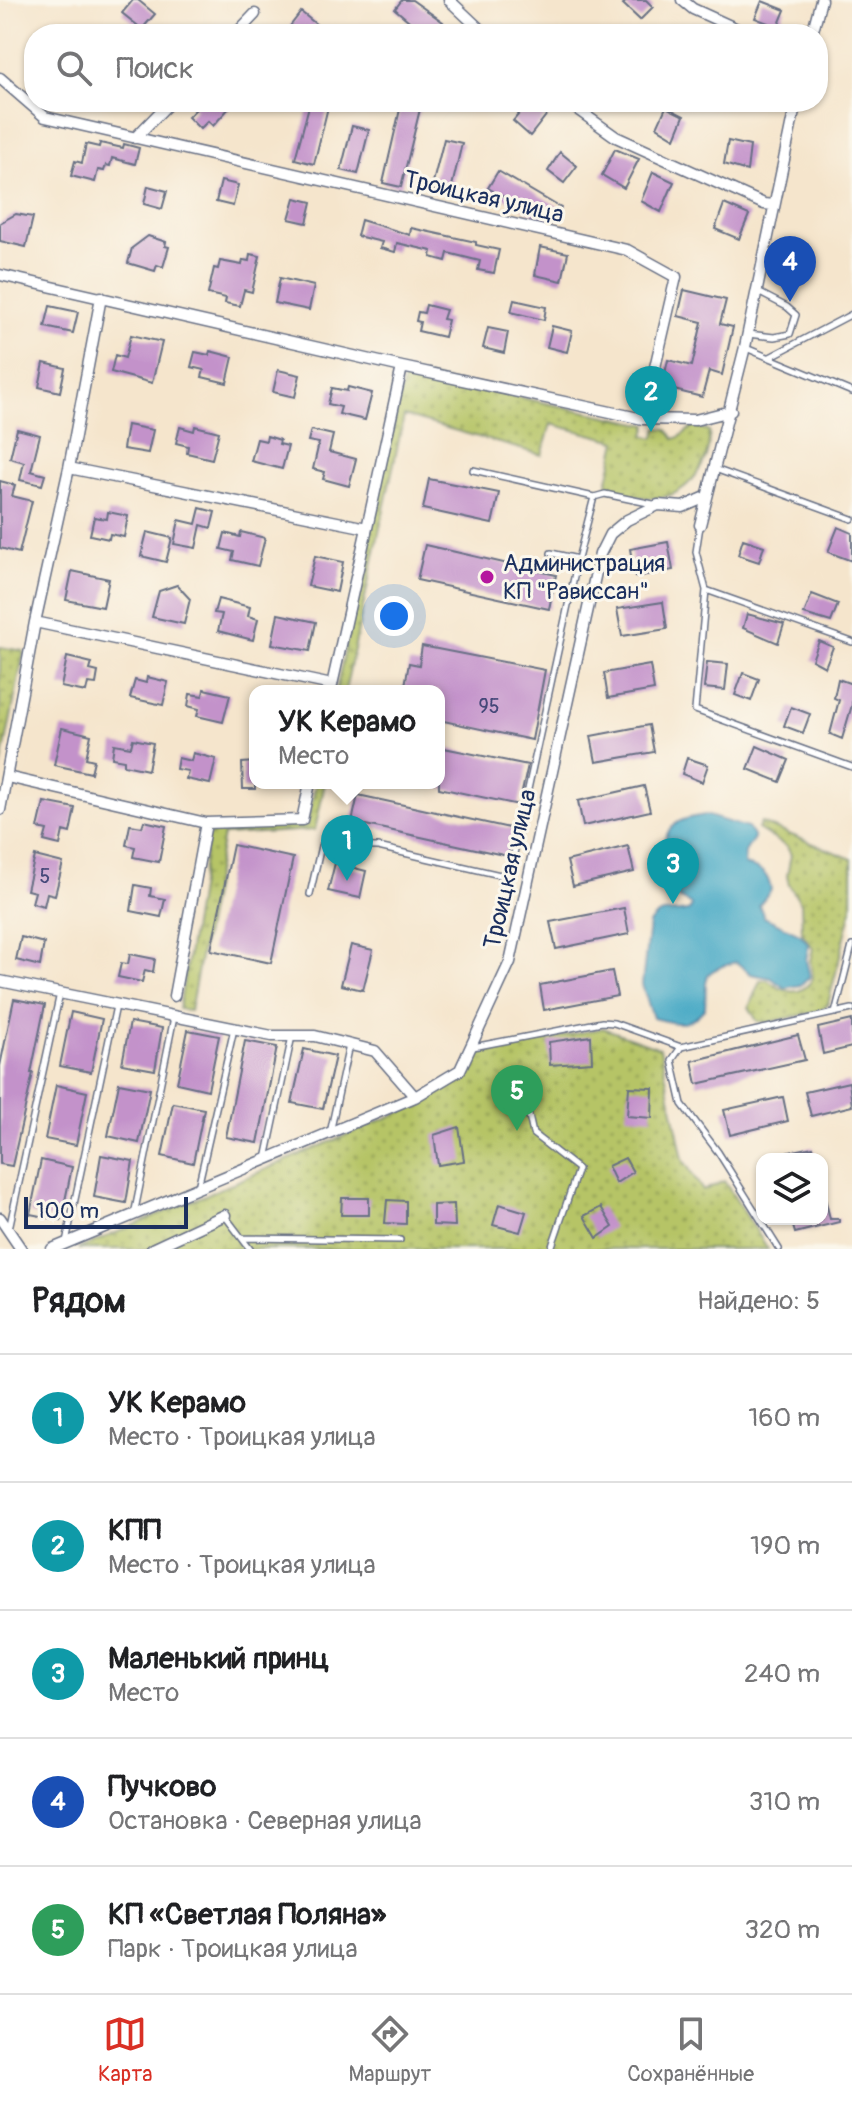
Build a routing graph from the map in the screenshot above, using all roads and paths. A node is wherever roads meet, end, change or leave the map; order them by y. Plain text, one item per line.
1 (449, 0) edge
2 (682, 0) edge
3 (821, 0) edge
4 (255, 14) dead end
5 (246, 24) edge
6 (474, 24) edge
7 (726, 24) edge
8 (815, 24) edge
9 (0, 78) edge
10 (24, 99) edge
11 (39, 112) edge
12 (160, 112) edge
13 (581, 112) edge
14 (794, 112) edge
15 (135, 138) junction
16 (774, 205) junction
17 (0, 275) edge
18 (758, 292) junction
19 (101, 297) junction
20 (852, 314) edge
21 (748, 334) junction
22 (745, 347) junction
23 (769, 357) junction
24 (402, 367) junction
25 (852, 392) edge
26 (731, 411) junction
27 (643, 419) junction
28 (69, 468) junction
29 (715, 469) junction
30 (473, 470) dead end
31 (594, 497) junction
32 (706, 497) junction
33 (658, 505) junction
34 (852, 519) edge
35 (700, 525) joint
36 (367, 528) junction
37 (551, 553) dead end
38 (578, 559) junction
39 (706, 590) junction
40 (35, 622) junction
41 (852, 642) edge
42 (318, 685) edge
43 (332, 685) edge
44 (852, 767) edge
45 (7, 777) junction
46 (309, 789) edge
47 (0, 810) edge
48 (206, 823) junction
49 (310, 894) dead end
50 (852, 946) edge
51 (0, 983) edge
52 (60, 993) junction
53 (174, 996) dead end
54 (117, 1004) junction
55 (852, 1009) edge
56 (835, 1013) junction
57 (174, 1016) junction
58 (234, 1028) junction
59 (292, 1036) junction
60 (349, 1044) junction
61 (472, 1047) junction
62 (681, 1047) junction
63 (502, 1082) dead end
64 (415, 1097) junction
65 (330, 1134) junction
66 (265, 1160) junction
67 (198, 1188) junction
68 (225, 1215) joint
69 (134, 1216) junction
70 (0, 1218) edge
71 (8, 1230) junction
72 (242, 1238) junction
73 (400, 1240) dead end
74 (66, 1243) junction
75 (21, 1249) edge
76 (52, 1249) edge
77 (152, 1249) edge
78 (250, 1249) edge
79 (551, 1249) edge
80 (779, 1249) edge

1 - 6 street
2 - 7 street
3 - 8 street
4 - 5 street
9 - 10 street, Троицкая улица
11 - 15 street, Троицкая улица
12 - 15 street
13 - 16 street
14 - 16 street
15 - 27 street, Троицкая улица
16 - 18 street
17 - 19 street
18 - 21 street
18 - 21 lane
19 - 24 street
19 - 28 street
20 - 23 lane
21 - 22 street
22 - 23 lane
22 - 26 street
23 - 25 lane
24 - 27 street
24 - 36 street
26 - 27 street
26 - 29 street
28 - 36 street
28 - 40 street
29 - 32 street
29 - 34 lane
30 - 31 lane
31 - 33 lane
31 - 38 lane
32 - 33 street
32 - 35 street
33 - 61 street, Троицкая улица
35 - 39 lane
36 - 43 street
37 - 38 lane
38 - 49 lane
39 - 41 lane
39 - 44 lane
40 - 42 street
40 - 45 street
45 - 47 street
45 - 48 street
46 - 48 street
48 - 53 street
50 - 56 lane
51 - 52 street
52 - 54 street
52 - 71 lane
54 - 57 street
54 - 74 lane
55 - 56 lane
56 - 62 lane
57 - 58 street
57 - 69 lane
58 - 59 street
58 - 67 lane
59 - 60 street
59 - 66 lane
60 - 64 street
60 - 65 lane
61 - 62 lane
61 - 64 street, Троицкая улица
62 - 80 lane
63 - 79 lane
64 - 65 street, Троицкая улица
65 - 66 street, Троицкая улица
66 - 67 street, Троицкая улица
67 - 69 street, Троицкая улица
68 - 72 lane
68 - 77 street
69 - 74 street, Троицкая улица
70 - 71 street
71 - 75 street
72 - 73 lane
72 - 78 lane
74 - 76 street, Троицкая улица

